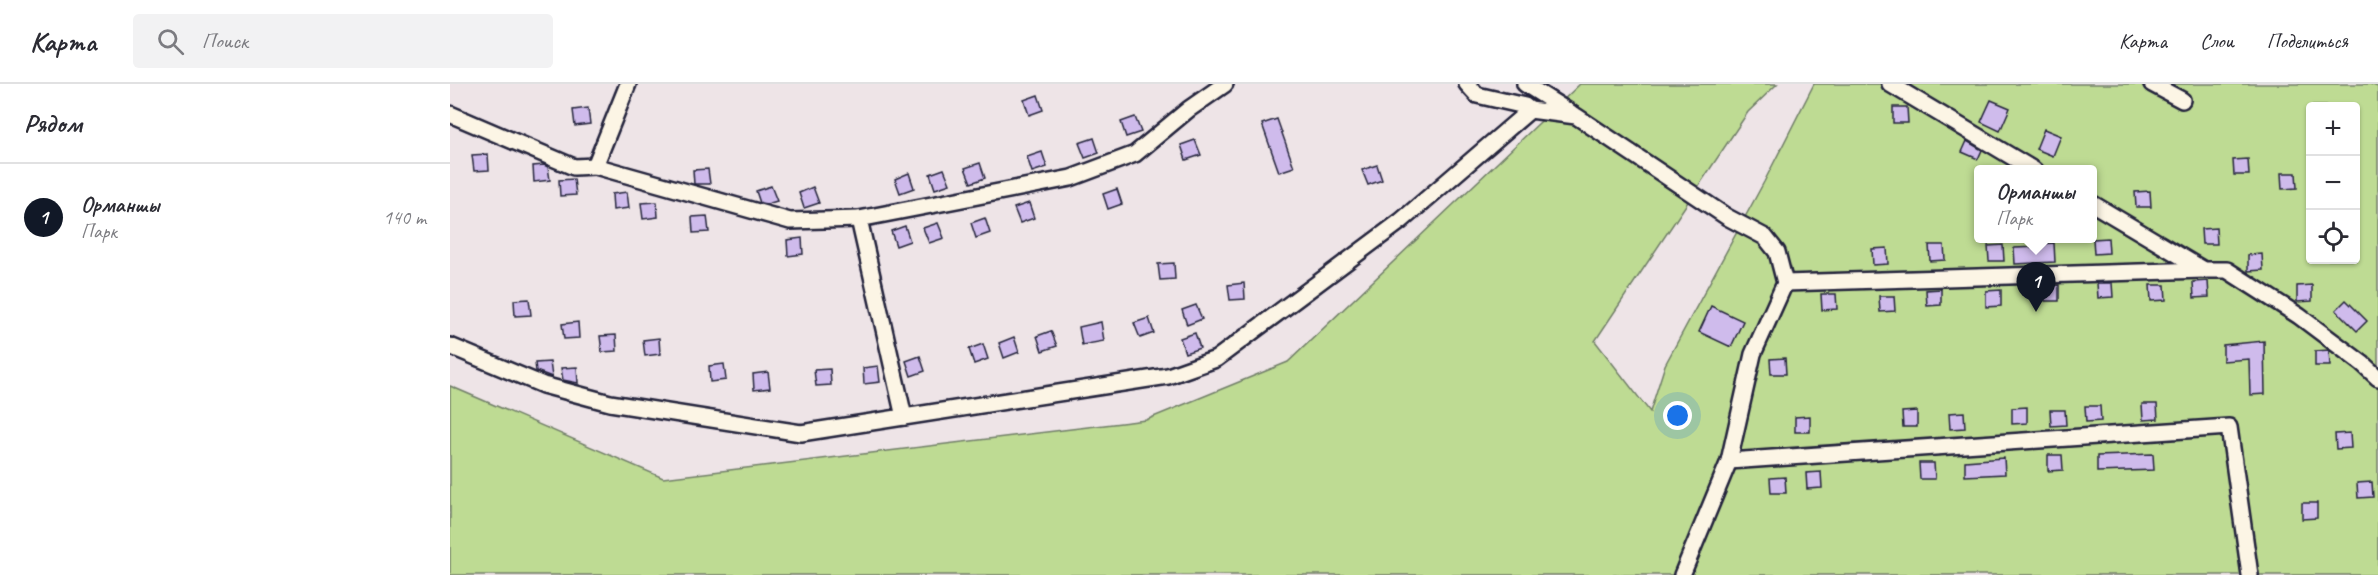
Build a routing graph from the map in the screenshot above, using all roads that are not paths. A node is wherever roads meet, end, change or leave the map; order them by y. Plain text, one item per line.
1 (628, 84) edge
2 (1225, 84) edge
3 (1467, 84) edge
4 (1525, 84) edge
5 (1890, 84) edge
6 (2152, 84) edge
7 (2182, 100) dead end
8 (1530, 110) junction
9 (450, 114) edge
10 (1576, 116) junction
11 (2026, 165) edge
12 (595, 166) junction
13 (2097, 206) edge
14 (859, 219) junction
15 (2204, 270) junction
16 (1785, 283) junction
17 (450, 346) edge
18 (2378, 378) edge
19 (904, 417) junction
20 (1729, 461) junction
21 (1682, 575) edge
22 (2250, 575) edge

1 - 12 street
2 - 14 street
3 - 8 street
4 - 10 street
5 - 11 street
6 - 7 street
8 - 10 street
8 - 19 street
9 - 12 street
10 - 16 street
12 - 14 street
13 - 15 street
14 - 19 street
15 - 16 street
15 - 18 street
16 - 20 street
17 - 19 street
20 - 21 street
20 - 22 street

